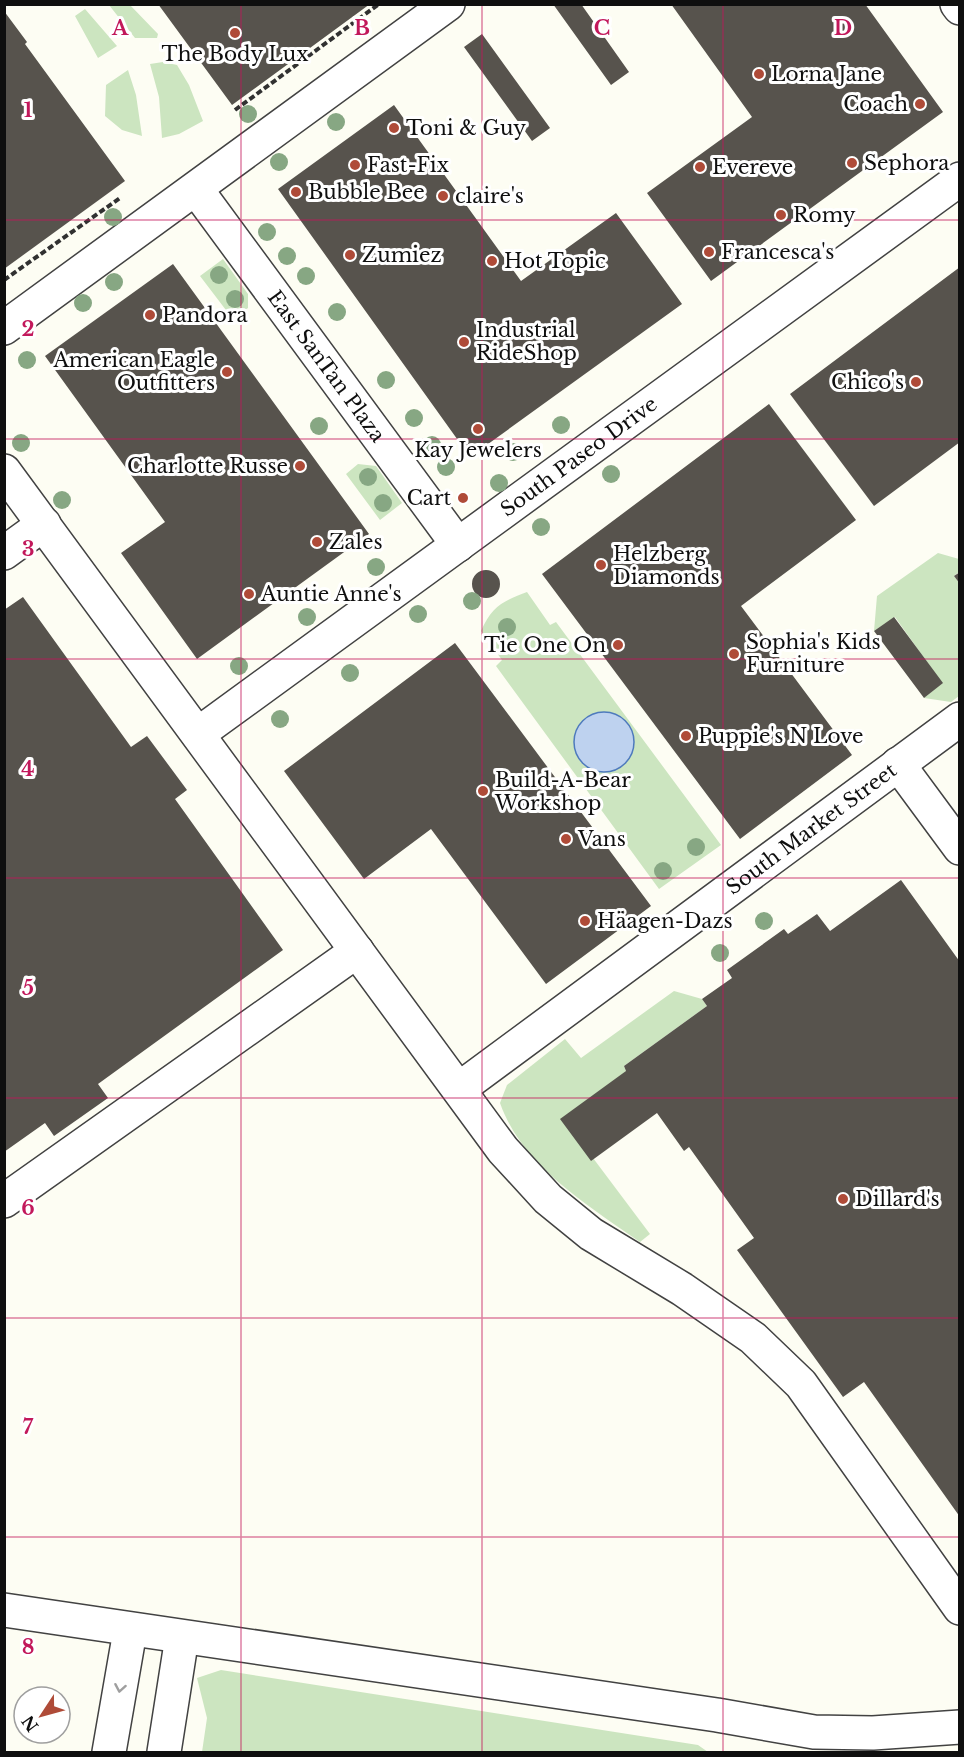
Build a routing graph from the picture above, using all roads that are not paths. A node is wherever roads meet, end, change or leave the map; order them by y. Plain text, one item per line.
1 (448, 4) edge
2 (957, 4) edge
3 (960, 8) edge
4 (960, 179) edge
5 (196, 189) junction
6 (4, 328) edge
7 (4, 471) edge
8 (44, 524) junction
9 (458, 545) junction
10 (4, 552) edge
11 (960, 719) edge
12 (198, 734) junction
13 (898, 764) junction
14 (960, 849) edge
15 (357, 951) junction
16 (459, 1089) junction
17 (4, 1201) edge
18 (960, 1608) edge
19 (4, 1610) edge
20 (130, 1631) junction
21 (182, 1637) junction
22 (960, 1726) edge
23 (109, 1752) edge
24 (164, 1752) edge

1 - 5 lane
2 - 3 lane
4 - 9 lane, South Paseo Drive
5 - 6 lane
5 - 9 lane, East SanTan Plaza
7 - 8 lane
8 - 10 lane
8 - 12 lane
9 - 12 lane, South Paseo Drive
11 - 13 lane, South Market Street
12 - 15 lane
13 - 14 lane
13 - 16 lane, South Market Street
15 - 16 lane
15 - 17 lane
16 - 18 lane
19 - 20 lane
20 - 21 lane
20 -> 23 lane
21 - 22 lane
21 - 24 lane

